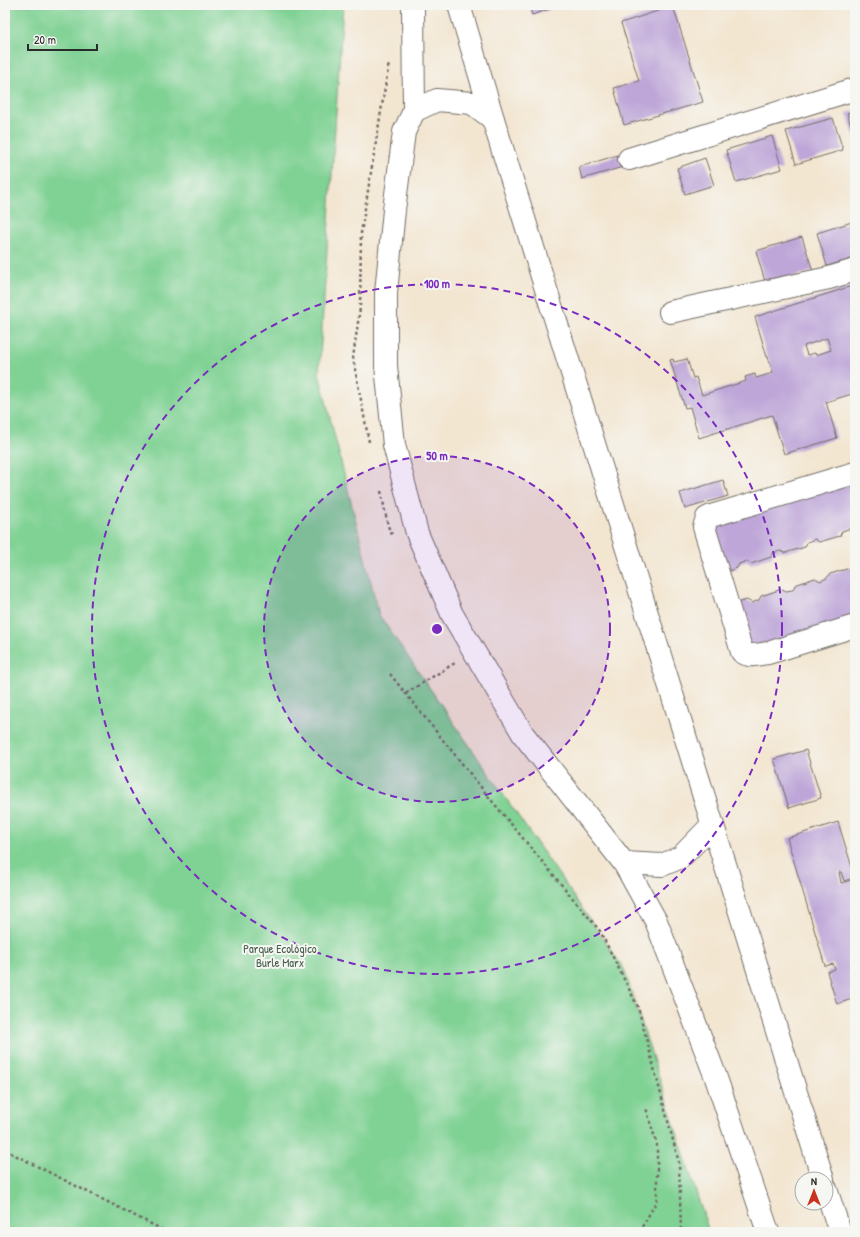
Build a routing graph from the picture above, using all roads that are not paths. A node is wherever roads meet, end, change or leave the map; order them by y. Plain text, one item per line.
1 (413, 5) edge
2 (459, 5) edge
3 (855, 89) edge
4 (414, 111) junction
5 (493, 119) junction
6 (629, 159) dead end
7 (855, 270) edge
8 (670, 312) dead end
9 (855, 472) edge
10 (855, 626) edge
11 (712, 825) junction
12 (624, 863) junction
13 (820, 1171) edge
14 (833, 1211) edge
15 (768, 1232) edge
16 (840, 1232) edge

1 - 4 street
2 - 5 street
3 - 6 street
4 - 5 street
4 - 12 street
5 - 11 street
7 - 8 street
9 - 10 street
11 - 12 street
11 - 13 street
12 - 15 street
14 - 16 street

